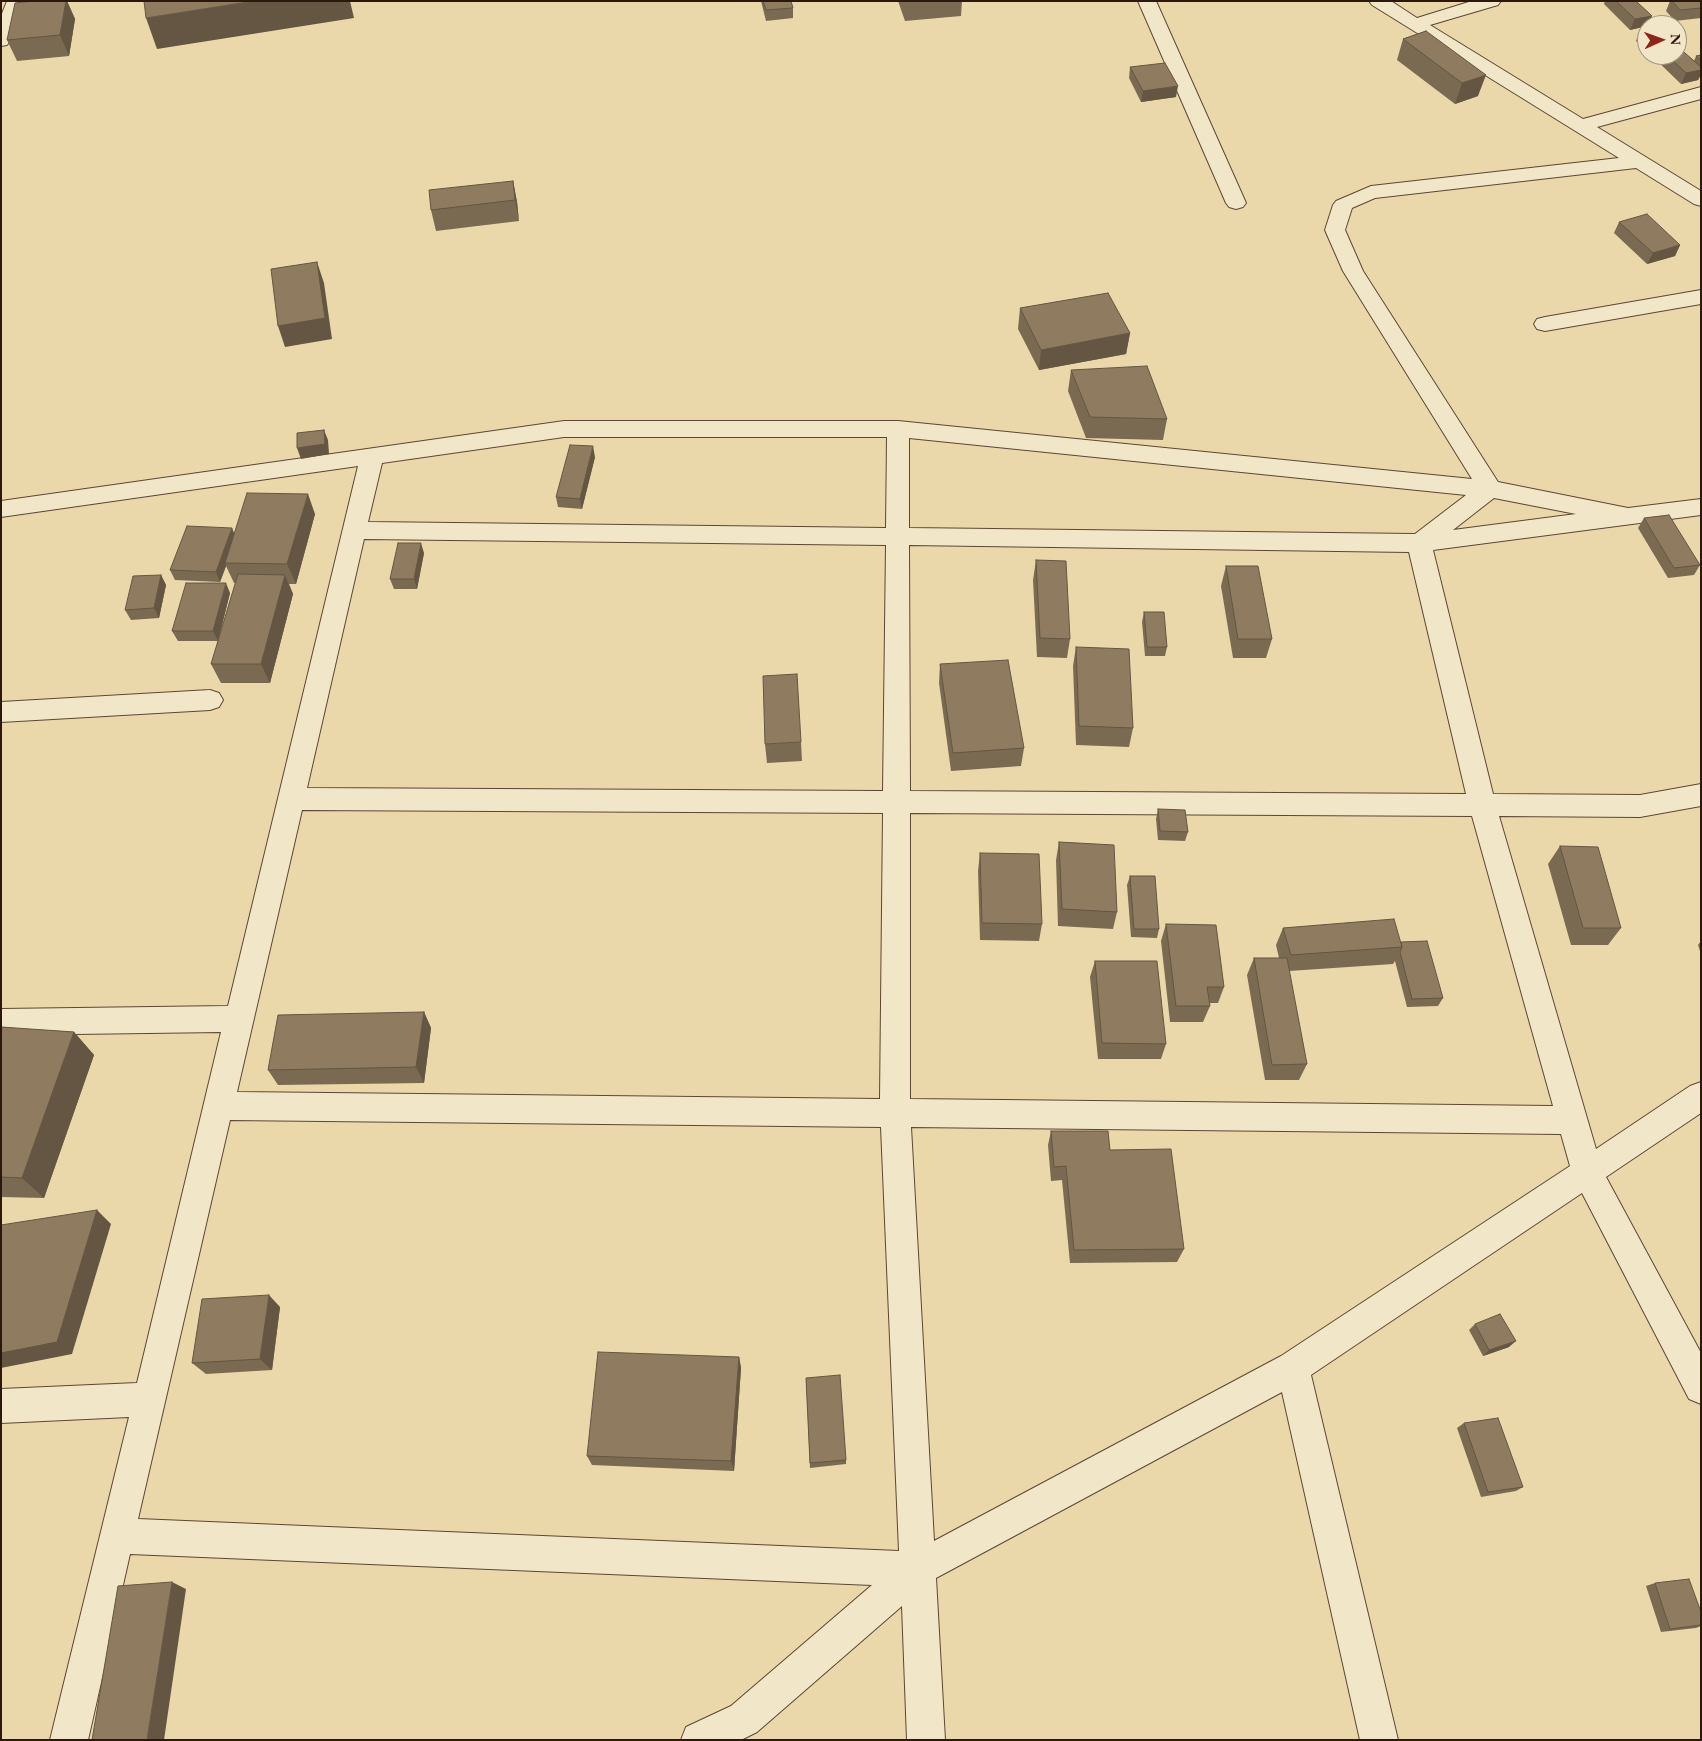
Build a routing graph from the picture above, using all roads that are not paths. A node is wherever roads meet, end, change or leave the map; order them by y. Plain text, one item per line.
1 (16, 1) edge
2 (1147, 1) edge
3 (1378, 1) edge
4 (1492, 1) edge
5 (1415, 24) junction
6 (1, 42) edge
7 (1701, 93) edge
8 (1580, 126) junction
9 (1638, 162) junction
10 (1701, 200) edge
11 (1236, 203) dead end
12 (1701, 296) edge
13 (1545, 324) dead end
14 (898, 429) junction
15 (372, 456) junction
16 (1490, 488) junction
17 (1701, 507) edge
18 (1, 509) edge
19 (1627, 516) junction
20 (354, 530) junction
21 (898, 537) junction
22 (1419, 543) junction
23 (210, 700) dead end
24 (1, 712) edge
25 (1701, 794) edge
26 (291, 799) junction
27 (897, 802) junction
28 (1482, 805) junction
29 (239, 1019) junction
30 (1, 1022) edge
31 (1701, 1096) edge
32 (218, 1106) junction
33 (895, 1113) junction
34 (1572, 1120) junction
35 (1587, 1171) junction
36 (1293, 1368) junction
37 (1701, 1387) edge
38 (150, 1399) junction
39 (1, 1406) edge
40 (117, 1536) junction
41 (917, 1569) junction
42 (69, 1740) edge
43 (699, 1740) edge
44 (926, 1740) edge
45 (1379, 1740) edge

1 - 6 street
2 - 11 street
3 - 5 street
4 - 5 street
5 - 8 street
7 - 8 street
8 - 9 street
9 - 10 street
9 - 16 street
12 - 13 street
14 - 15 street
14 - 16 street
14 - 21 street
15 - 18 street
15 - 20 street
16 - 19 street
16 - 22 street
17 - 19 street
19 - 22 street
20 - 21 street
20 - 26 street
21 - 22 street
21 - 27 street
22 - 28 street
23 - 24 street
25 - 28 street
26 - 27 street
26 - 29 street
27 - 28 street
27 - 33 street
28 - 34 street
29 - 30 street
29 - 32 street
31 - 35 street
32 - 33 street
32 - 38 street
33 - 34 street
33 - 41 street
34 - 35 street
35 - 36 street
35 - 37 street
36 - 41 street
36 - 45 street
38 - 39 street
38 - 40 street
40 - 41 street
40 - 42 street
41 - 43 street
41 - 44 street

